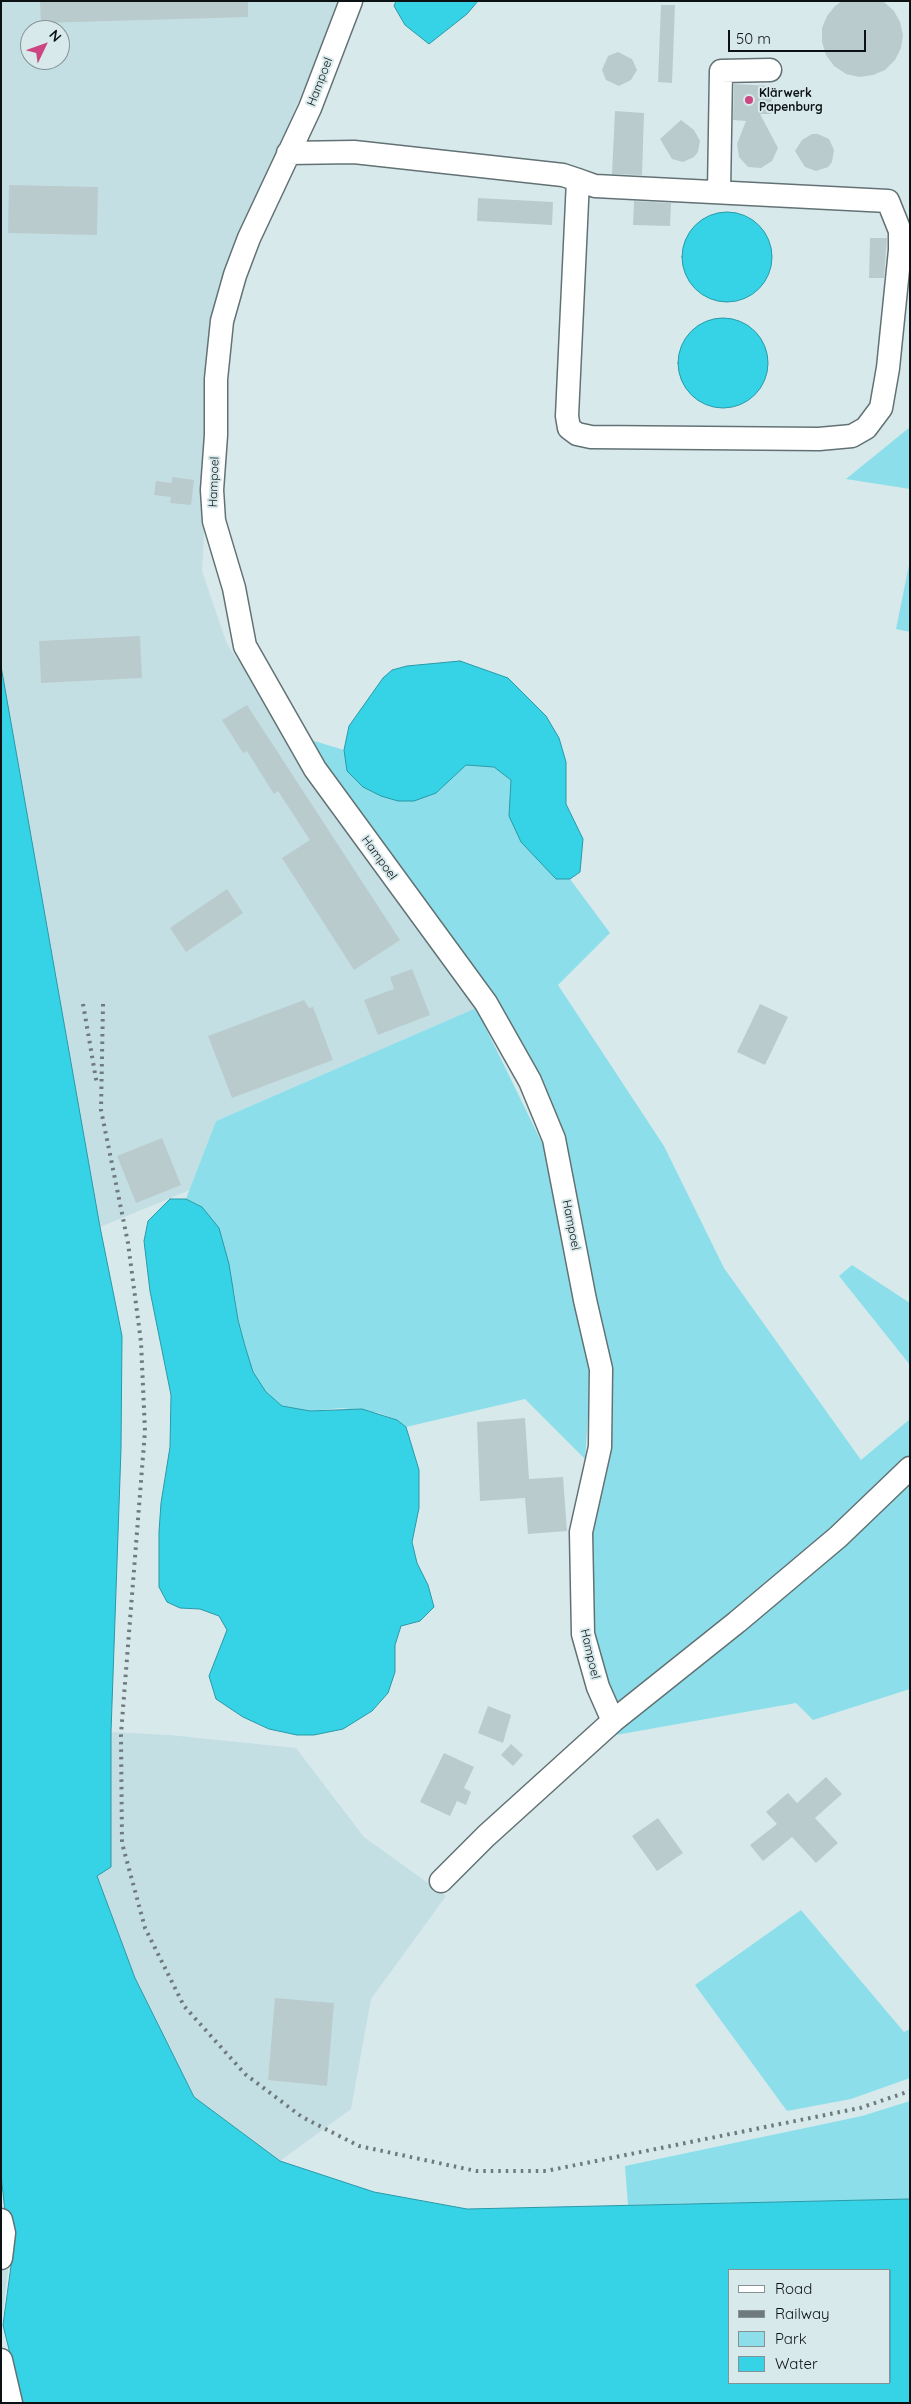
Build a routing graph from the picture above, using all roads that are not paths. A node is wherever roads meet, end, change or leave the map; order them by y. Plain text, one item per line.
1 (351, 1) edge
2 (770, 70) dead end
3 (288, 153) junction
4 (578, 180) junction
5 (719, 192) junction
6 (910, 1468) edge
7 (613, 1721) junction
8 (441, 1881) dead end
9 (1, 2220) edge
10 (1, 2258) edge
11 (1, 2360) edge
12 (11, 2403) edge

1 - 3 street, Hampoel
2 - 5 street
3 - 4 street
3 - 7 street, Hampoel
4 - 5 street
4 - 5 street
6 - 7 street
7 - 8 street
9 - 10 street
11 - 12 street

